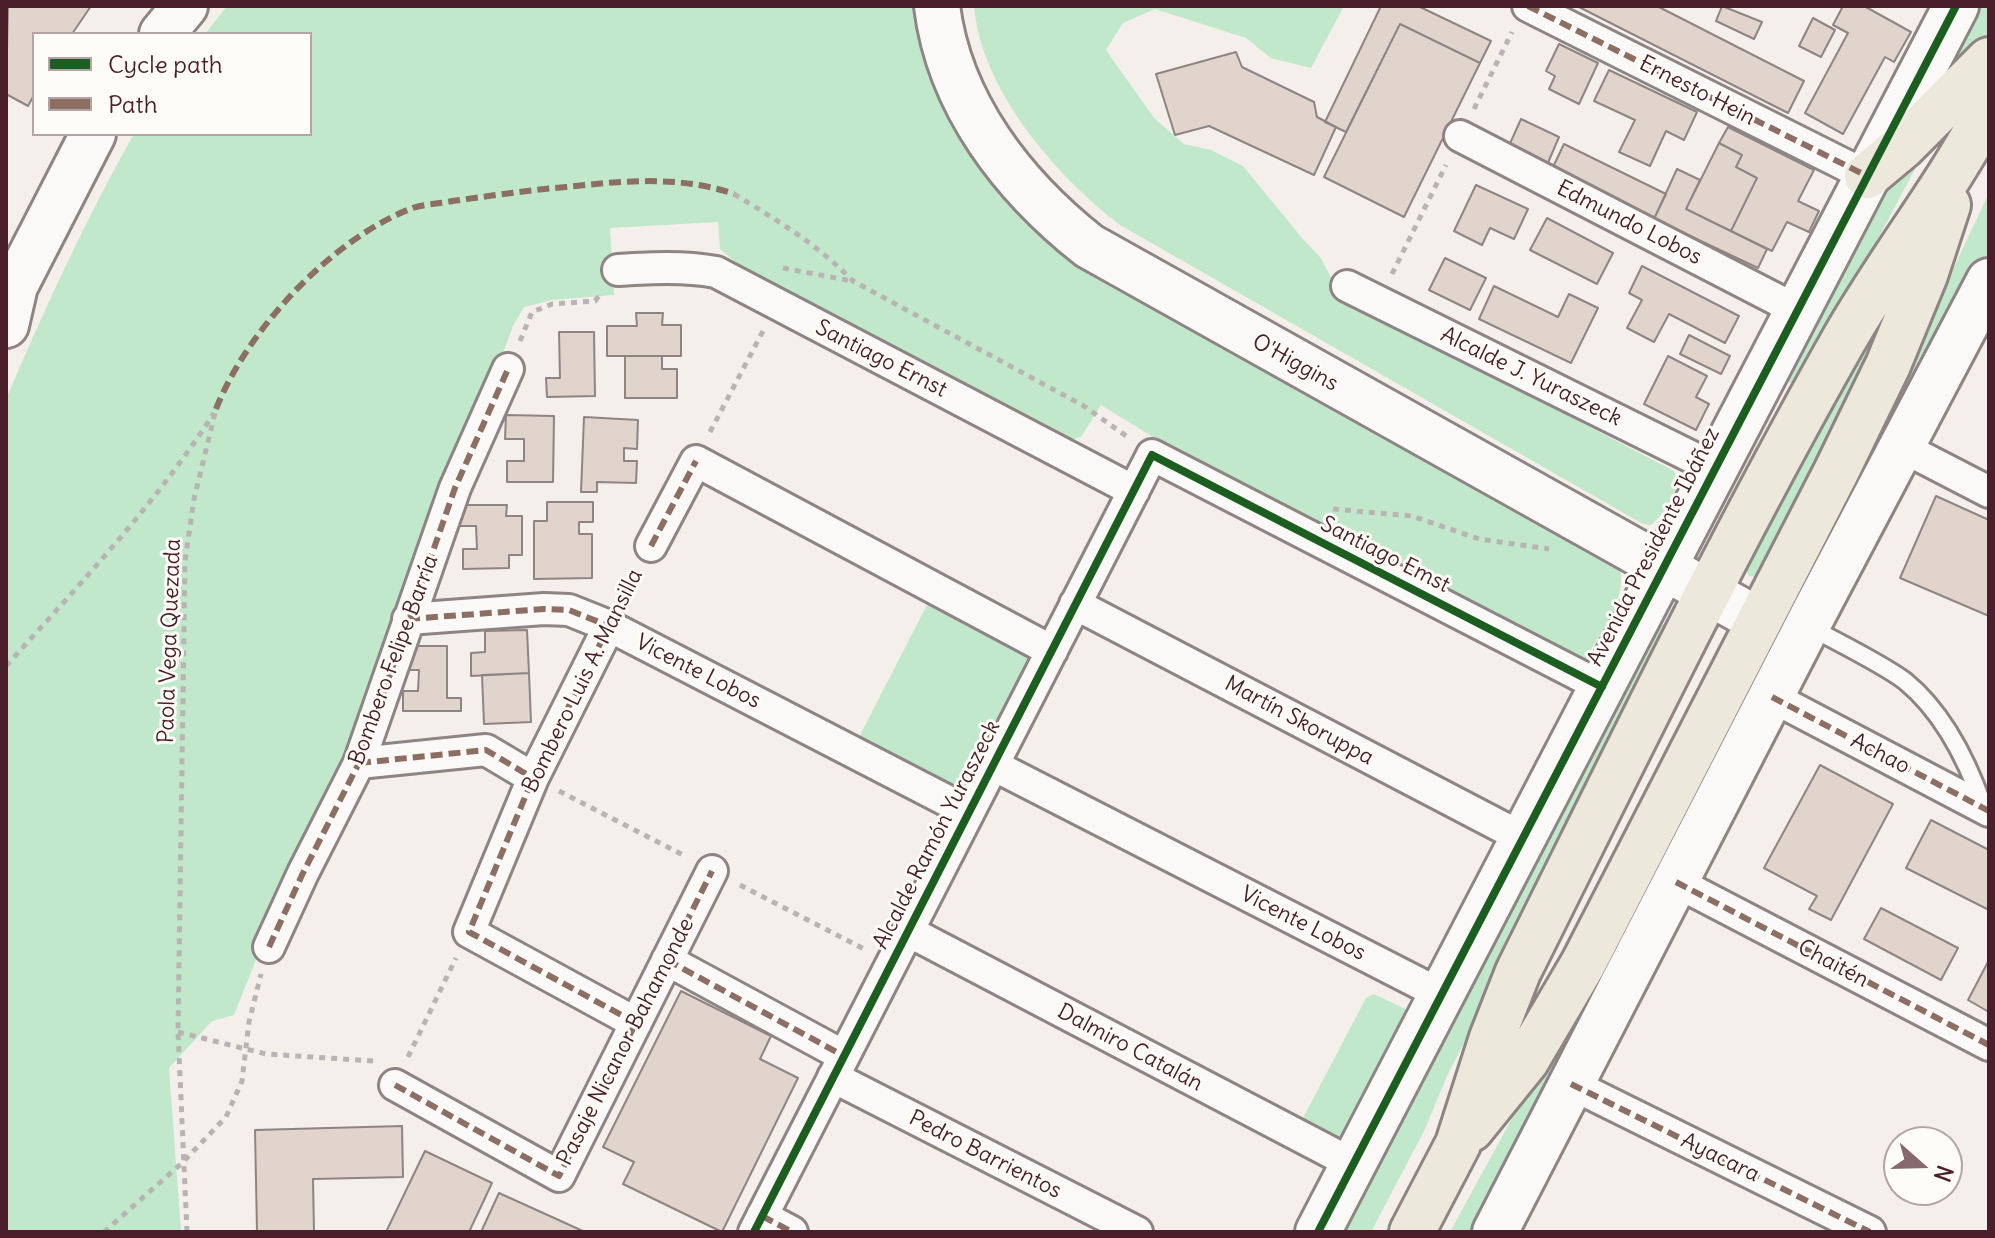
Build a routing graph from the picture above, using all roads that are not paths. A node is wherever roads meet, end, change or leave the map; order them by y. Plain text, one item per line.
1 (185, 6) edge
2 (937, 6) edge
3 (1528, 6) edge
4 (1956, 6) edge
5 (164, 32) edge
6 (1989, 60) edge
7 (1989, 108) edge
8 (92, 136) edge
9 (1460, 136) dead end
10 (1967, 150) junction
11 (1867, 176) junction
12 (618, 270) road end
13 (1989, 281) edge
14 (1347, 286) dead end
15 (8, 296) edge
16 (1797, 310) junction
17 (508, 369) road end
18 (1902, 447) junction
19 (1152, 455) joint
20 (1714, 468) junction
21 (1134, 491) junction
22 (1989, 492) edge
23 (651, 546) road end
24 (1662, 568) junction
25 (1709, 594) junction
26 (1075, 604) junction
27 (408, 619) junction
28 (1758, 620) junction
29 (609, 626) junction
30 (1808, 626) junction
31 (1052, 651) junction
32 (1602, 687) junction
33 (1772, 697) junction
34 (359, 763) junction
35 (993, 765) junction
36 (533, 778) junction
37 (1986, 809) edge
38 (969, 812) junction
39 (1523, 838) junction
40 (712, 871) dead end
41 (1676, 882) junction
42 (908, 931) junction
43 (269, 947) road end
44 (667, 960) junction
45 (1442, 995) junction
46 (636, 1023) junction
47 (1989, 1045) edge
48 (839, 1066) junction
49 (396, 1070) road end
50 (1571, 1084) junction
51 (1458, 1144) junction
52 (1353, 1164) junction
53 (758, 1224) edge
54 (792, 1232) edge
55 (1137, 1232) edge
56 (1318, 1232) edge
57 (1412, 1232) edge
58 (1495, 1232) edge
59 (1870, 1232) edge

1 - 5 street
2 - 24 street, O'Higgins
3 - 11 street, Ernesto Hein
4 - 11 street, Avenida Presidente Ibáñez
6 - 11 main road
7 - 10 main road
8 - 15 street
9 - 16 street, Edmundo Lobos
10 - 25 main road
10 - 28 main road
11 - 16 street, Avenida Presidente Ibáñez
12 - 21 street, Santiago Ernst
13 - 18 street
14 - 20 street, Alcalde J. Yuraszeck
16 - 20 street, Avenida Presidente Ibáñez
17 - 27 street, Bombero Felipe Barría
18 - 22 street
18 - 30 street
19 - 21 street, Alcalde Ramón Yuraszeck
19 - 32 street, Santiago Emst
20 - 24 street, Avenida Presidente Ibáñez
21 - 26 street, Alcalde Ramón Yuraszeck
23 - 31 street, Bombero Luis A. Mansilla
24 - 25 street, O'Higgins
24 - 32 street, Avenida Presidente Ibáñez
25 - 28 street, O'Higgins
25 - 51 main road
26 - 31 street, Alcalde Ramón Yuraszeck
26 - 39 street, Martín Skoruppa
27 - 29 street, Vicente Lobos
27 - 34 street, Bombero Felipe Barría
28 - 51 main road
29 - 36 street, Bombero Luis A. Mansilla
29 - 38 street, Vicente Lobos
30 - 33 street
30 - 37 lane
31 - 35 street, Alcalde Ramón Yuraszeck
32 - 39 street, Avenida Presidente Ibáñez
33 - 37 street, Achao
33 - 41 street
34 - 36 street
34 - 43 street, Bombero Felipe Barría
35 - 38 street, Alcalde Ramón Yuraszeck
35 - 45 street, Vicente Lobos
36 - 46 street, Bombero Luis A. Mansilla
38 - 42 street, Alcalde Ramón Yuraszeck
39 - 45 street, Avenida Presidente Ibáñez
40 - 44 street, Pasaje Nicanor Bahamonde
41 - 47 street, Chaitén
41 - 50 street
42 - 48 street, Alcalde Ramón Yuraszeck
42 - 52 street, Dalmiro Catalán
44 - 46 street, Pasaje Nicanor Bahamonde
44 - 48 street, Pedro Barrientos
45 - 52 street, Avenida Presidente Ibáñez
46 - 49 street, Pasaje Nicanor Bahamonde
48 - 53 street, Alcalde Ramón Yuraszeck
48 - 55 street, Pedro Barrientos
50 - 58 street
50 - 59 street, Ayacara
51 - 57 main road
52 - 56 street, Avenida Presidente Ibáñez
53 - 54 street

